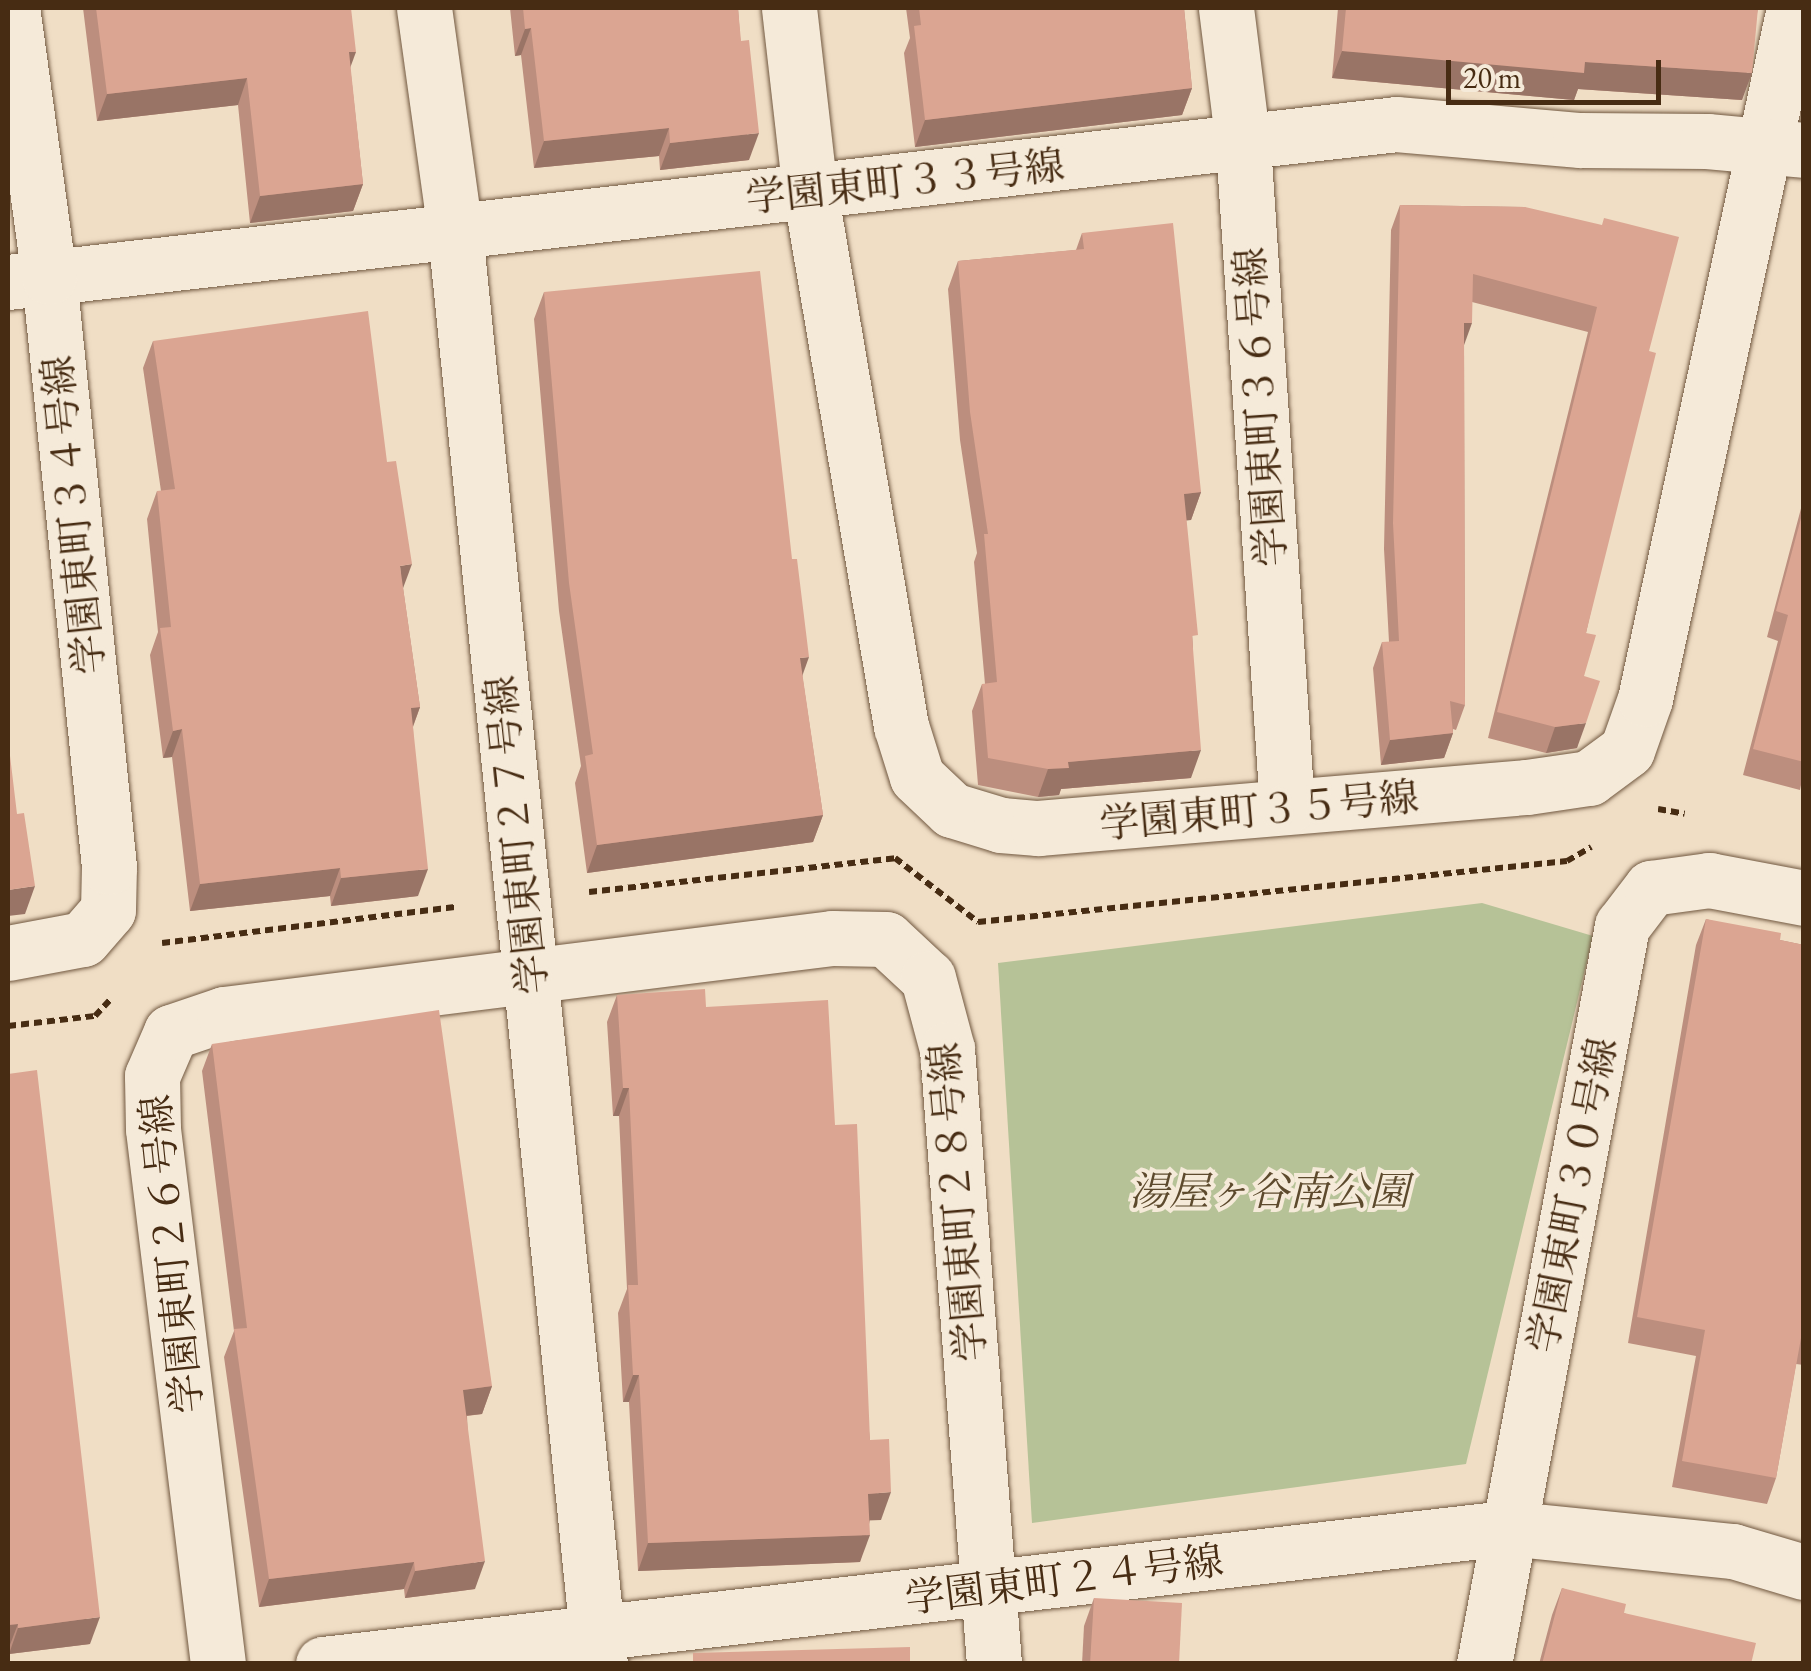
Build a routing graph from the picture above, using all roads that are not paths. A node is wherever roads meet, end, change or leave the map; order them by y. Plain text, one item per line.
1 (12, 8) edge
2 (424, 8) edge
3 (788, 8) edge
4 (1226, 8) edge
5 (1794, 8) edge
6 (1243, 145) junction
7 (1785, 148) edge
8 (810, 191) junction
9 (455, 232) junction
10 (28, 279) edge
11 (1287, 807) junction
12 (1804, 898) edge
13 (8, 952) edge
14 (530, 974) junction
15 (1506, 1528) junction
16 (1804, 1572) edge
17 (989, 1588) junction
18 (598, 1648) edge
19 (218, 1664) edge
20 (323, 1664) edge
21 (994, 1664) edge
22 (1484, 1664) edge

1 - 10 street, 学園東町３４号線
2 - 9 street, 学園東町２７号線
3 - 8 street, 学園東町３５号線
4 - 6 street, 学園東町３６号線
5 - 7 street, 学園東町３５号線
6 - 7 street, 学園東町３３号線
6 - 8 street, 学園東町３３号線
6 - 11 street, 学園東町３６号線
7 - 11 street, 学園東町３５号線
8 - 9 street, 学園東町３３号線
8 - 11 street, 学園東町３５号線
9 - 10 street, 学園東町３３号線
9 - 14 street, 学園東町２７号線
10 - 13 street, 学園東町３４号線
12 - 15 street, 学園東町３０号線
14 - 17 street, 学園東町２８号線
14 - 18 street, 学園東町２７号線
14 - 19 street, 学園東町２６号線
15 - 16 street, 学園東町２４号線
15 - 17 street, 学園東町２４号線
15 - 22 street, 学園東町３０号線
17 - 18 street, 学園東町２４号線
17 - 21 street, 学園東町２８号線
18 - 20 street, 学園東町２４号線

